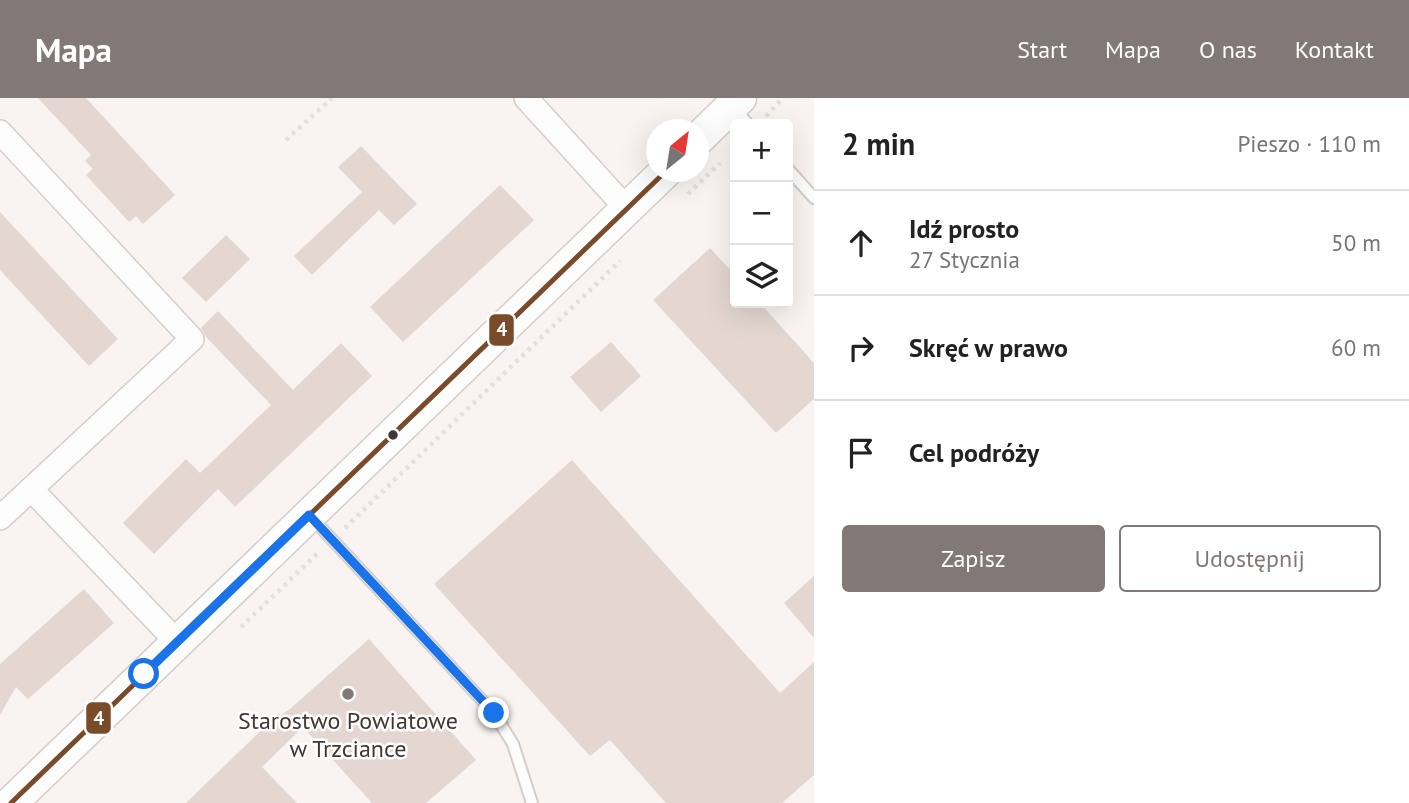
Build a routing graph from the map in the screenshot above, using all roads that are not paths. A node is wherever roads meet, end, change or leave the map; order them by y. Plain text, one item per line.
1 (526, 98) edge
2 (740, 110) edge
3 (709, 131) edge
4 (0, 132) edge
5 (793, 175) edge
6 (655, 182) edge
7 (814, 198) edge
8 (627, 209) junction
9 (31, 489) junction
10 (309, 515) junction
11 (0, 518) edge
12 (177, 642) junction
13 (10, 803) edge
14 (532, 803) edge

1 - 8 street
2 - 3 main road
4 - 9 street
5 - 7 lane
6 - 8 main road
8 - 10 main road
9 - 11 street
9 - 12 street
10 - 12 main road
10 - 14 lane
12 - 13 main road

